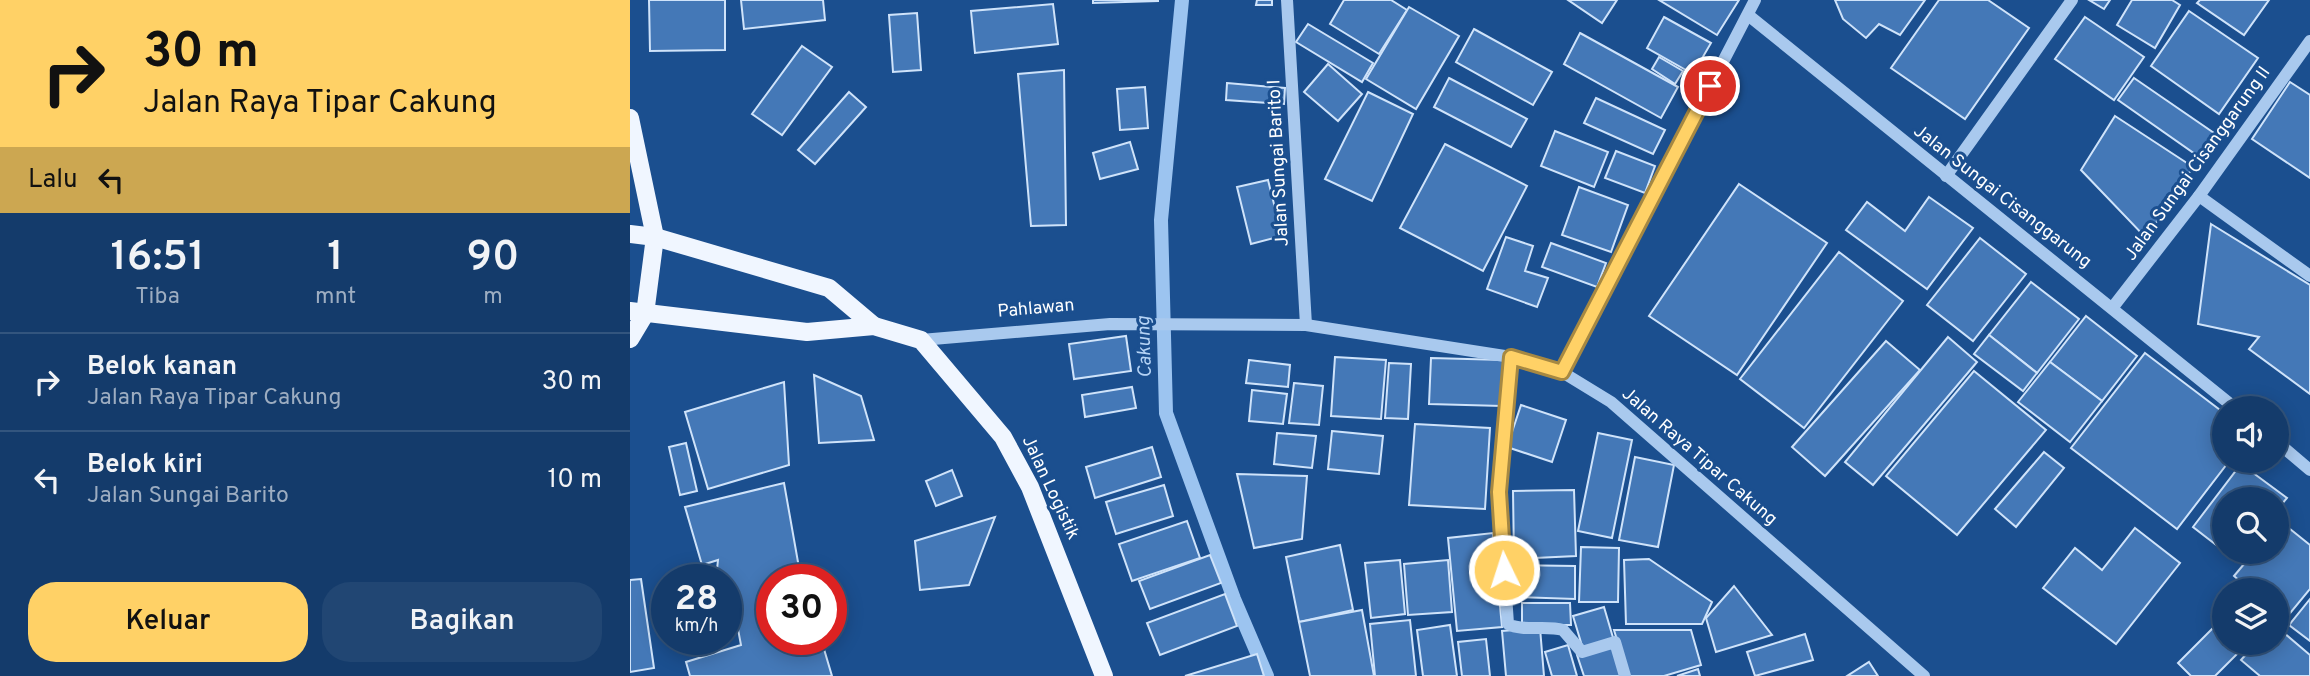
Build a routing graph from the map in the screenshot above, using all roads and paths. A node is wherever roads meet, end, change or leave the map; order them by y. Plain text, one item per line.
1 (1287, 0) edge
2 (1755, 0) edge
3 (2072, 0) edge
4 (1748, 15) junction
5 (2310, 41) edge
6 (630, 118) edge
7 (1946, 176) junction
8 (2199, 196) junction
9 (630, 234) edge
10 (655, 237) junction
11 (2310, 276) edge
12 (2113, 307) junction
13 (638, 312) edge
14 (1203, 322) joint
15 (1306, 325) junction
16 (874, 326) junction
17 (630, 339) edge
18 (921, 340) junction
19 (1511, 357) junction
20 (1562, 372) junction
21 (2221, 396) edge
22 (2289, 452) edge
23 (2310, 470) edge
24 (1104, 676) edge
25 (1625, 676) edge
26 (1924, 676) edge

1 - 15 street, Jalan Sungai Barito I
2 - 4 street
3 - 7 street
4 - 7 street, Jalan Sungai Cisanggarung
4 - 20 street
5 - 8 street, Jalan Sungai Cisanggarung II
6 - 10 main road
7 - 12 street, Jalan Sungai Cisanggarung
8 - 11 street
8 - 12 street, Jalan Sungai Cisanggarung II
9 - 10 main road, Pahlawan
10 - 13 main road
10 - 16 main road, Pahlawan
12 - 21 street, Jalan Sungai Cisanggarung
13 - 16 main road, Pahlawan
13 - 17 main road
14 - 15 street, Jalan Raya Tipar Cakung
14 - 18 street, Pahlawan
15 - 19 street, Jalan Raya Tipar Cakung
16 - 18 main road, Pahlawan
18 - 24 main road, Jalan Logistik
19 - 20 street, Jalan Raya Tipar Cakung
19 - 25 street
20 - 26 street, Jalan Raya Tipar Cakung
22 - 23 street

